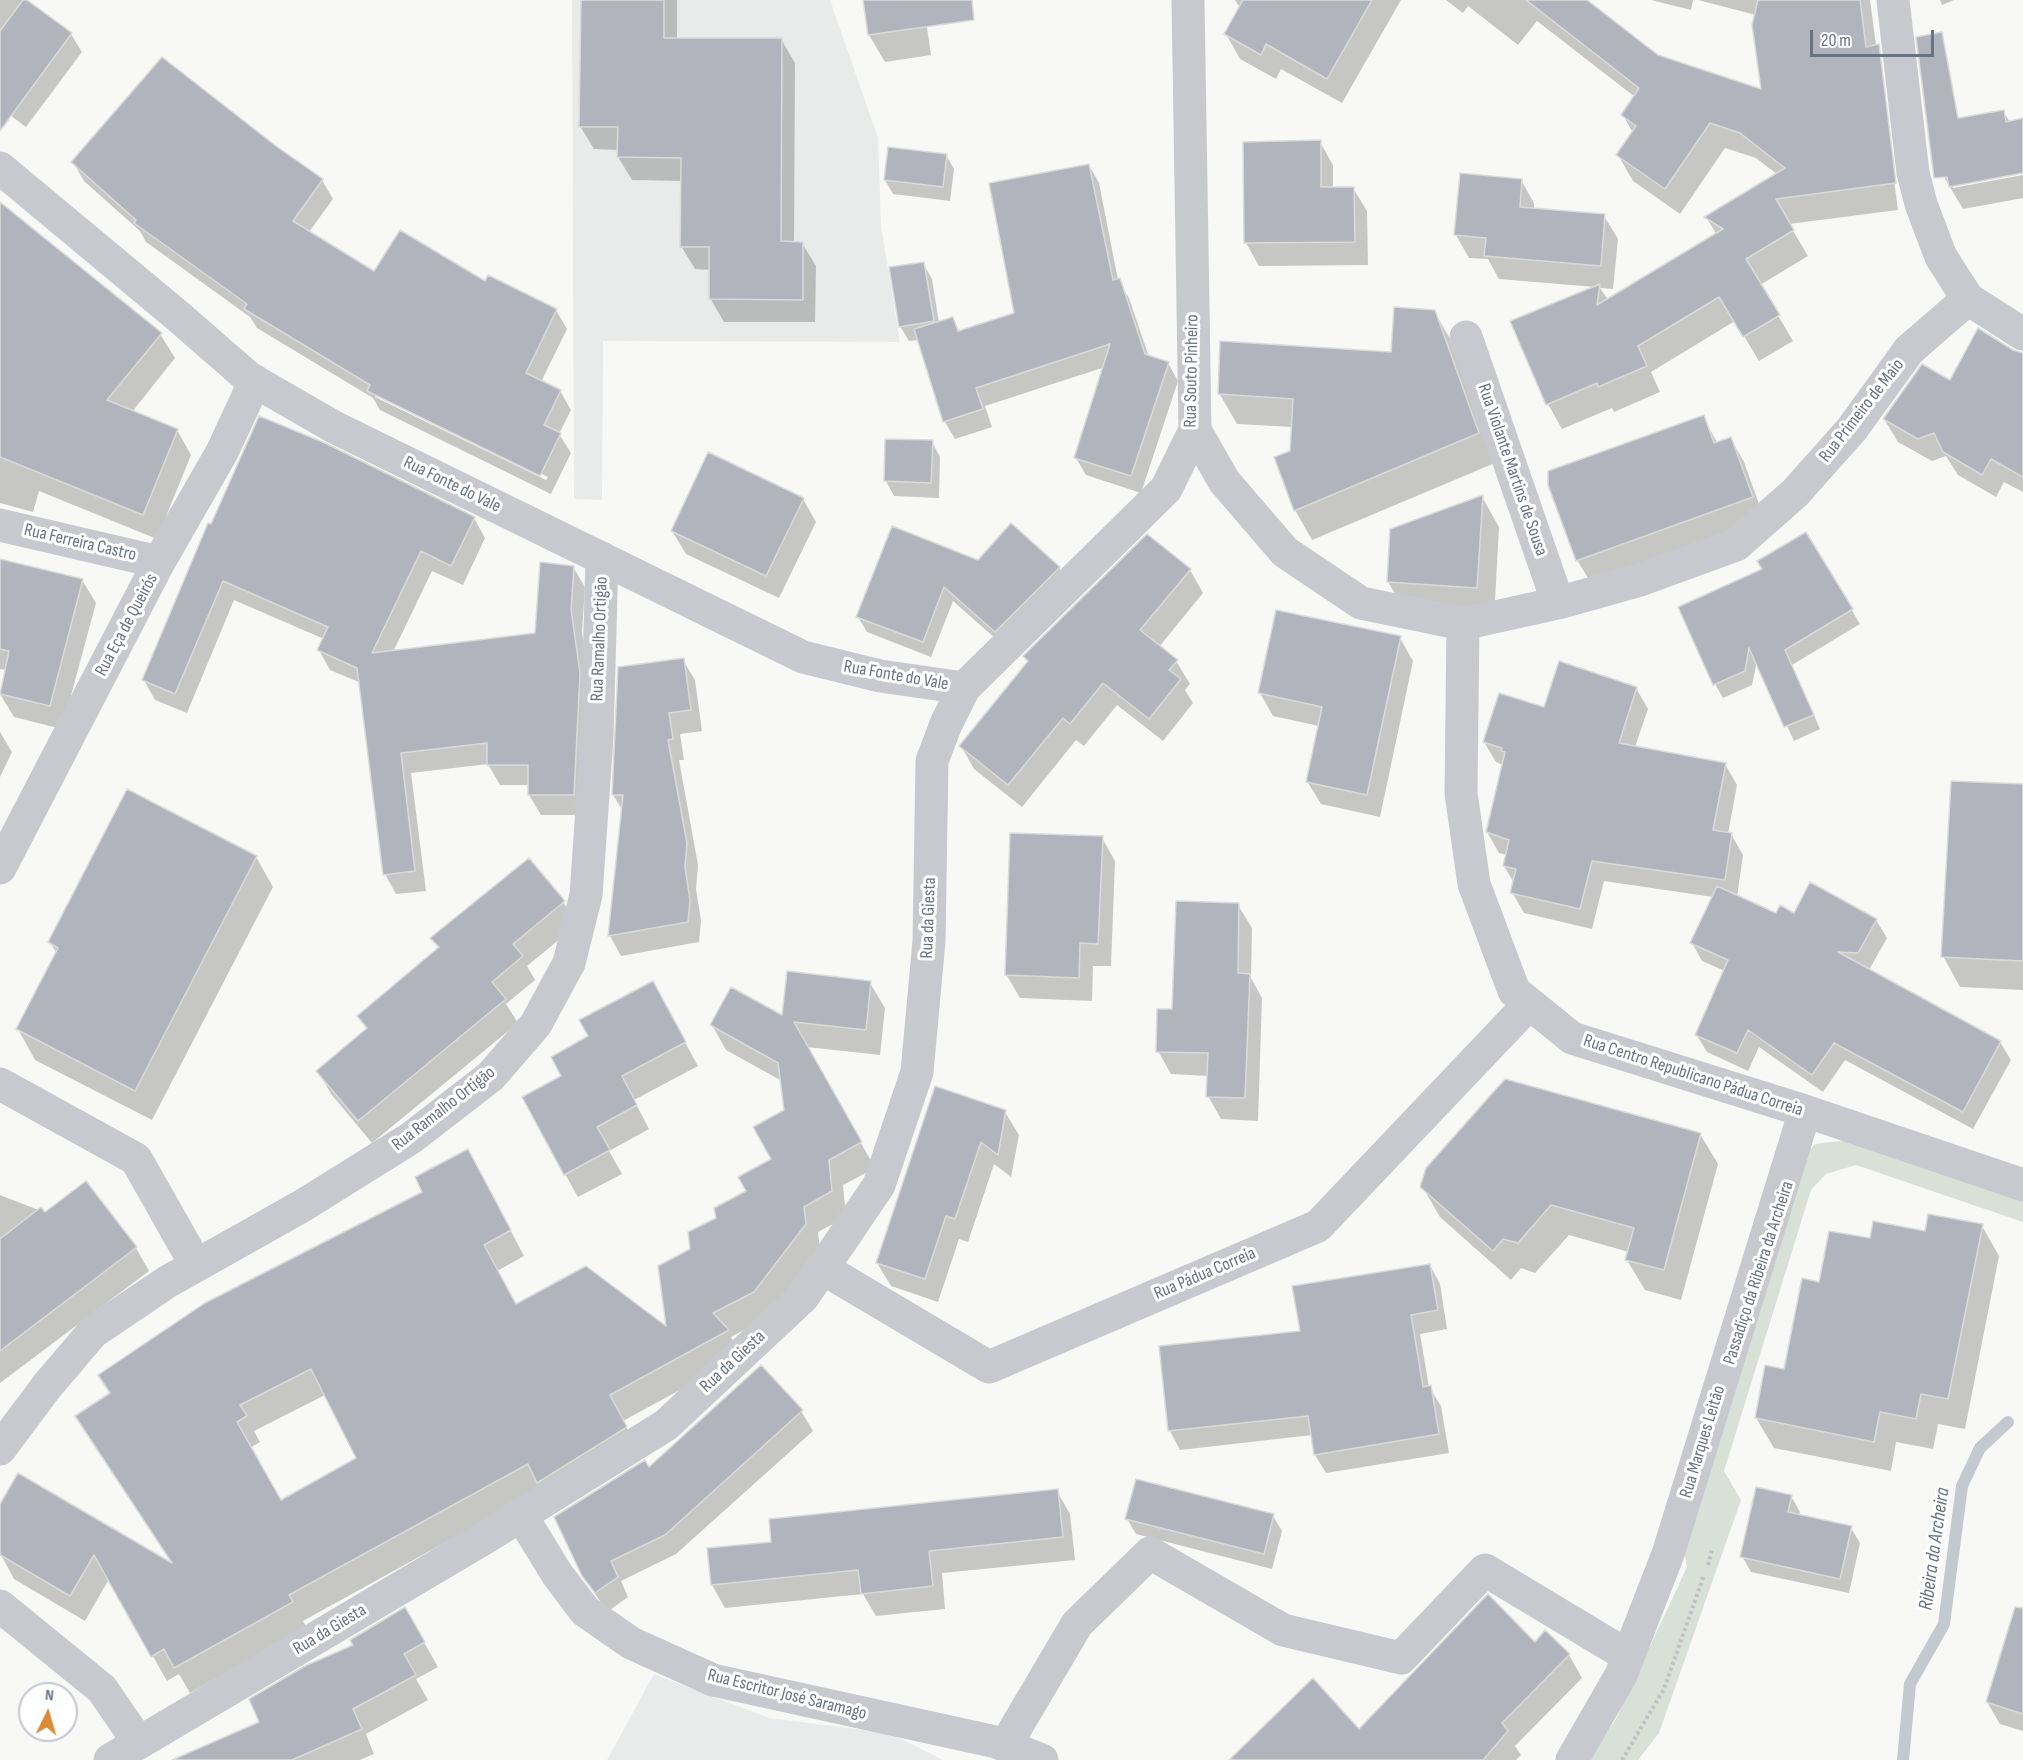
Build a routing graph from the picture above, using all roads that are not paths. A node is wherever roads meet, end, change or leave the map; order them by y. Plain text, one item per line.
1 (1188, 0) edge
2 (1893, 0) edge
3 (0, 168) edge
4 (1968, 299) junction
5 (2023, 334) edge
6 (1466, 337) dead end
7 (255, 381) junction
8 (1194, 430) junction
9 (0, 525) edge
10 (602, 558) junction
11 (159, 562) junction
12 (1558, 603) junction
13 (1463, 624) junction
14 (964, 688) junction
15 (0, 868) edge
16 (1529, 1004) junction
17 (0, 1084) edge
18 (1805, 1111) junction
19 (2023, 1185) edge
20 (196, 1265) junction
21 (822, 1268) junction
22 (0, 1449) edge
23 (521, 1515) junction
24 (0, 1606) edge
25 (1628, 1656) junction
26 (139, 1743) junction
27 (1005, 1746) junction
28 (110, 1760) edge
29 (1042, 1760) edge
30 (1572, 1760) edge

1 - 8 street, Rua Souto Pinheiro
2 - 4 street
3 - 7 street, Rua Fonte do Vale
4 - 5 street
4 - 12 street, Rua Primeiro de Maio
6 - 12 street, Rua Violante Martins de Sousa
7 - 10 street, Rua Fonte do Vale
7 - 11 street, Rua Eça de Queirós
8 - 13 street
8 - 14 street, Rua Souto Pinheiro
9 - 11 street, Rua Ferreira Castro
10 - 14 street, Rua Fonte do Vale
10 - 20 street, Rua Ramalho Ortigão
11 - 15 street, Rua Eça de Queirós
12 - 13 street, Rua Primeiro de Maio
13 - 16 street, Rua Centro Republicano Pádua Correia
14 - 21 street, Rua da Giesta
16 - 18 street, Rua Centro Republicano Pádua Correia
16 - 21 street, Rua Pádua Correia
17 - 20 street
18 - 19 street, Rua Centro Republicano Pádua Correia
18 - 25 street, Rua Marques Leitão
20 - 22 street, Rua Ramalho Ortigão
21 - 23 street, Rua da Giesta
23 - 26 street, Rua da Giesta
23 - 27 street, Rua Escritor José Saramago
24 - 26 street
25 - 27 street
25 - 30 street, Rua Marques Leitão
26 - 28 street, Rua da Giesta
27 - 29 street, Rua Escritor José Saramago

